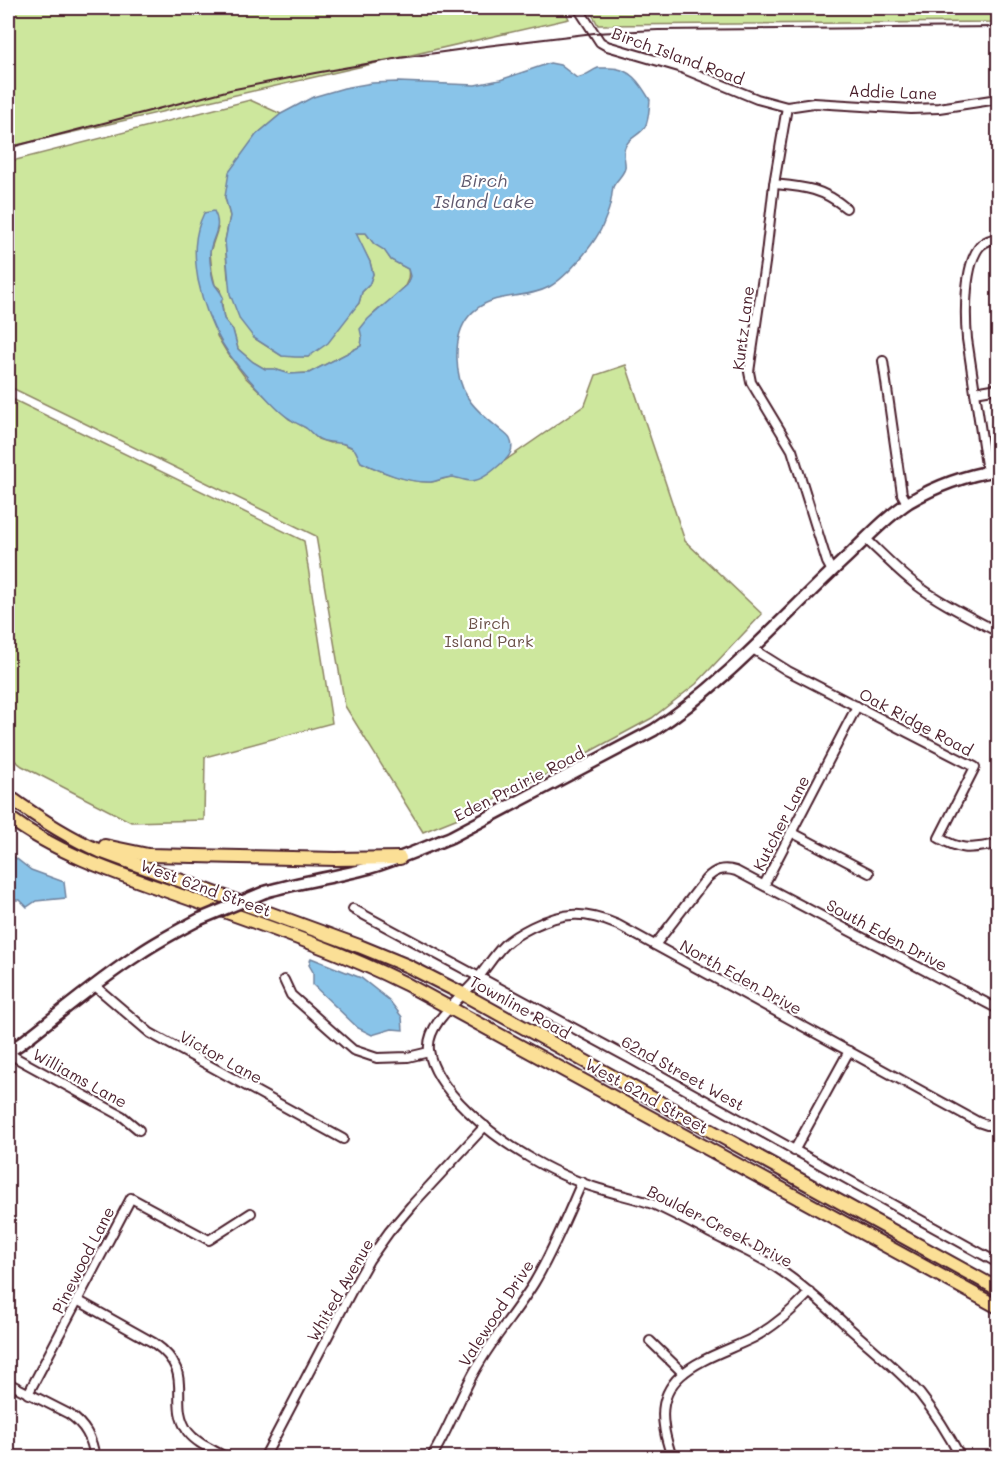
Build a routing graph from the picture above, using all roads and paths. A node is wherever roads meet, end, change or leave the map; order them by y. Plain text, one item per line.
1 (578, 8) edge
2 (999, 99) edge
3 (787, 107) junction
4 (774, 184) junction
5 (846, 208) dead end
6 (999, 238) edge
7 (883, 361) dead end
8 (999, 388) edge
9 (975, 392) junction
10 (999, 470) edge
11 (987, 472) junction
12 (907, 503) junction
13 (866, 539) junction
14 (832, 571) junction
15 (999, 632) edge
16 (753, 649) junction
17 (857, 706) junction
18 (8, 796) edge
19 (9, 818) edge
20 (56, 828) junction
21 (791, 832) junction
22 (999, 844) edge
23 (400, 858) junction
24 (869, 873) dead end
25 (764, 885) junction
26 (353, 909) dead end
27 (656, 945) junction
28 (479, 978) junction
29 (284, 980) dead end
30 (95, 986) junction
31 (463, 994) junction
32 (451, 1008) junction
33 (999, 1009) edge
34 (849, 1051) junction
35 (8, 1052) edge
36 (429, 1052) junction
37 (999, 1125) edge
38 (485, 1126) junction
39 (139, 1130) dead end
40 (343, 1139) dead end
41 (794, 1151) junction
42 (582, 1182) junction
43 (251, 1213) dead end
44 (999, 1263) edge
45 (999, 1289) edge
46 (810, 1292) junction
47 (77, 1300) junction
48 (999, 1307) edge
49 (650, 1341) dead end
50 (683, 1373) junction
51 (8, 1383) edge
52 (28, 1394) junction
53 (95, 1458) edge
54 (227, 1458) edge
55 (264, 1458) edge
56 (431, 1458) edge
57 (672, 1458) edge
58 (715, 1458) edge
59 (746, 1458) edge
60 (961, 1458) edge

1 - 3 street, Birch Island Road
2 - 3 street, Addie Lane
3 - 4 street, Kurtz Lane
4 - 5 street
4 - 14 street, Kurtz Lane
6 - 9 street
7 - 12 street
8 - 9 street
9 - 11 street
10 - 11 main road, Eden Prairie Road
11 - 12 main road, Eden Prairie Road
12 - 13 main road, Eden Prairie Road
13 - 14 main road, Eden Prairie Road
13 - 15 street
14 - 16 main road, Eden Prairie Road
16 - 17 street, Oak Ridge Road
16 - 23 main road, Eden Prairie Road
17 - 21 street, Kutcher Lane
17 - 22 street, Oak Ridge Road
18 - 20 main road, Townline Road
19 - 32 main road, West 62nd Street
20 - 23 main road
20 - 31 main road, Townline Road
21 - 24 street
21 - 25 street, Kutcher Lane
23 - 30 main road, Eden Prairie Road, bridge
25 - 27 street, Kutcher Lane
25 - 33 street, South Eden Drive
26 - 28 street, 62nd Street West
27 - 28 street, North Eden Drive
27 - 34 street, North Eden Drive
28 - 31 street
28 - 41 street, 62nd Street West
29 - 36 street
30 - 35 main road, Eden Prairie Road
30 - 40 street, Victor Lane
31 - 32 street
31 - 45 main road, Townline Road
32 - 36 street
32 - 48 main road, West 62nd Street
34 - 37 street, North Eden Drive
34 - 41 street
35 - 39 street, Williams Lane
36 - 38 street, Boulder Creek Drive
38 - 42 street, Boulder Creek Drive
38 - 55 street, Whited Avenue
41 - 44 street, 62nd Street West
42 - 46 street, Boulder Creek Drive
42 - 56 street, Valewood Drive
43 - 47 street, Pinewood Lane
46 - 50 street
46 - 60 street, Boulder Creek Drive
47 - 52 street, Pinewood Lane
47 - 54 street
49 - 50 street
50 - 57 street
51 - 52 street
52 - 53 street
58 - 59 street

